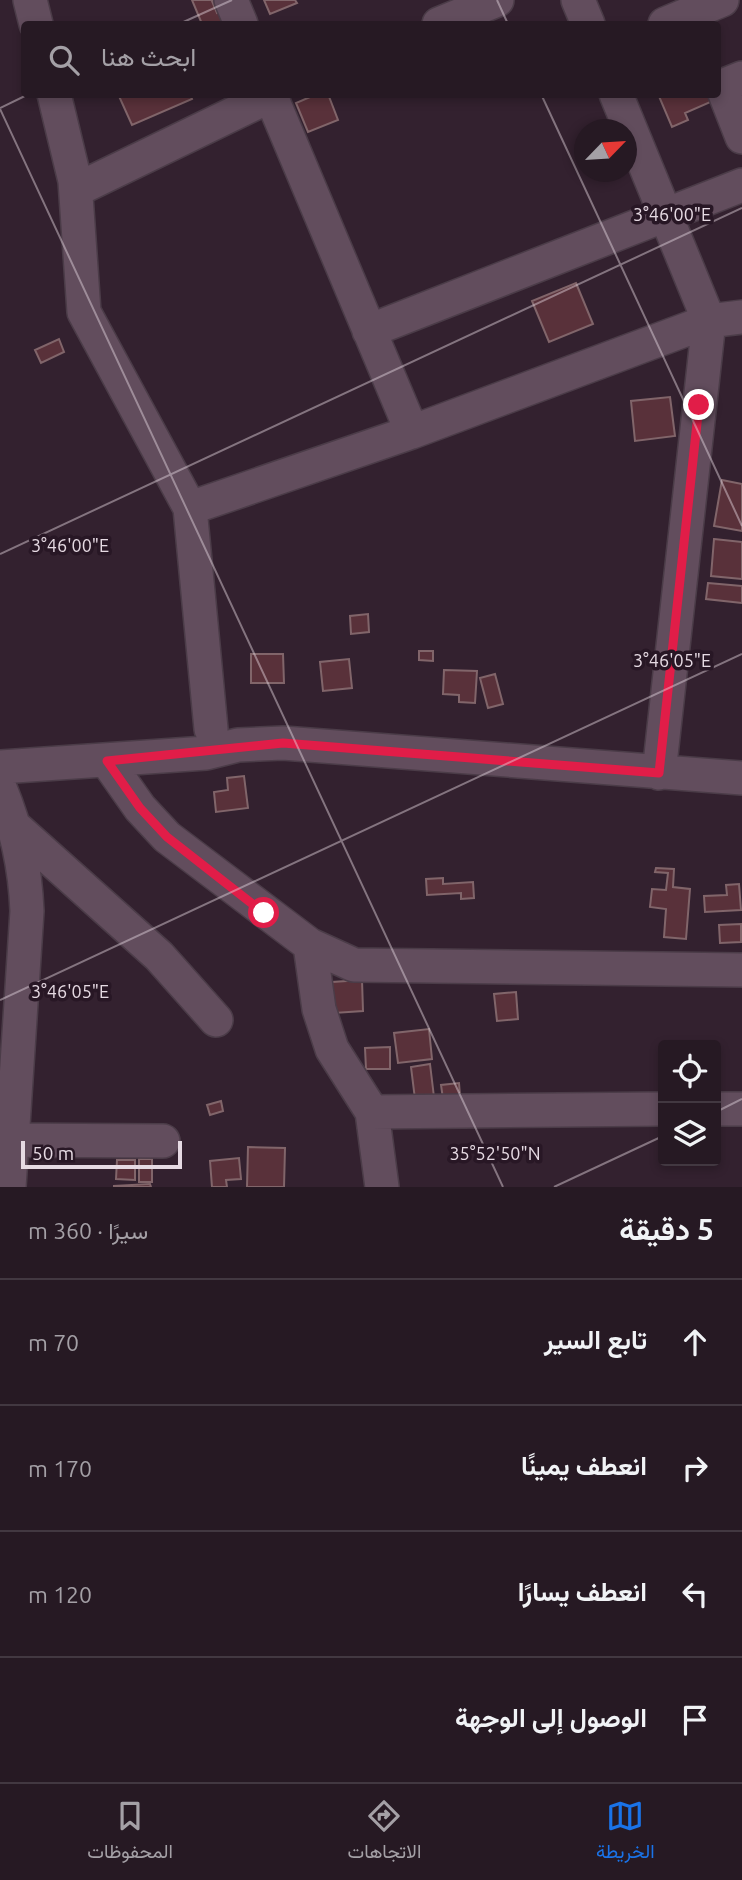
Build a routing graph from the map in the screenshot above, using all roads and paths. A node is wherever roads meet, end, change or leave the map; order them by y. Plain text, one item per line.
1 (30, 0) edge
2 (231, 0) edge
3 (497, 0) edge
4 (578, 0) edge
5 (722, 0) edge
6 (35, 21) edge
7 (240, 21) edge
8 (446, 21) edge
9 (587, 21) edge
10 (672, 21) edge
11 (742, 78) edge
12 (55, 98) edge
13 (266, 98) edge
14 (273, 98) edge
15 (618, 98) edge
16 (742, 137) edge
17 (742, 185) edge
18 (76, 190) junction
19 (665, 215) junction
20 (742, 317) edge
21 (709, 321) junction
22 (369, 331) junction
23 (412, 432) junction
24 (190, 509) junction
25 (209, 741) junction
26 (107, 761) junction
27 (0, 767) edge
28 (659, 773) junction
29 (742, 778) edge
30 (0, 788) edge
31 (742, 793) edge
32 (16, 828) junction
33 (310, 945) junction
34 (11, 970) edge
35 (742, 970) edge
36 (216, 1020) dead end
37 (658, 1109) edge
38 (721, 1109) edge
39 (742, 1109) edge
40 (372, 1112) junction
41 (6, 1140) edge
42 (163, 1141) dead end
43 (9, 1187) edge
44 (382, 1187) edge

1 - 6 street
2 - 7 street
3 - 8 street
4 - 9 street
5 - 10 street
11 - 16 street
12 - 18 street
13 - 18 street
14 - 22 street
15 - 19 street
17 - 19 street
18 - 24 street
19 - 21 street
19 - 22 street
20 - 21 street
21 - 23 street
21 - 28 street
22 - 23 street
23 - 24 street
24 - 25 street
25 - 26 street
25 - 28 street
25 - 31 street
26 - 27 street
26 - 33 street
28 - 29 street
30 - 32 street
32 - 34 street
32 - 36 street
33 - 35 street
33 - 40 street
34 - 41 street
37 - 40 street
38 - 39 street
40 - 44 street
41 - 42 street
41 - 43 street

